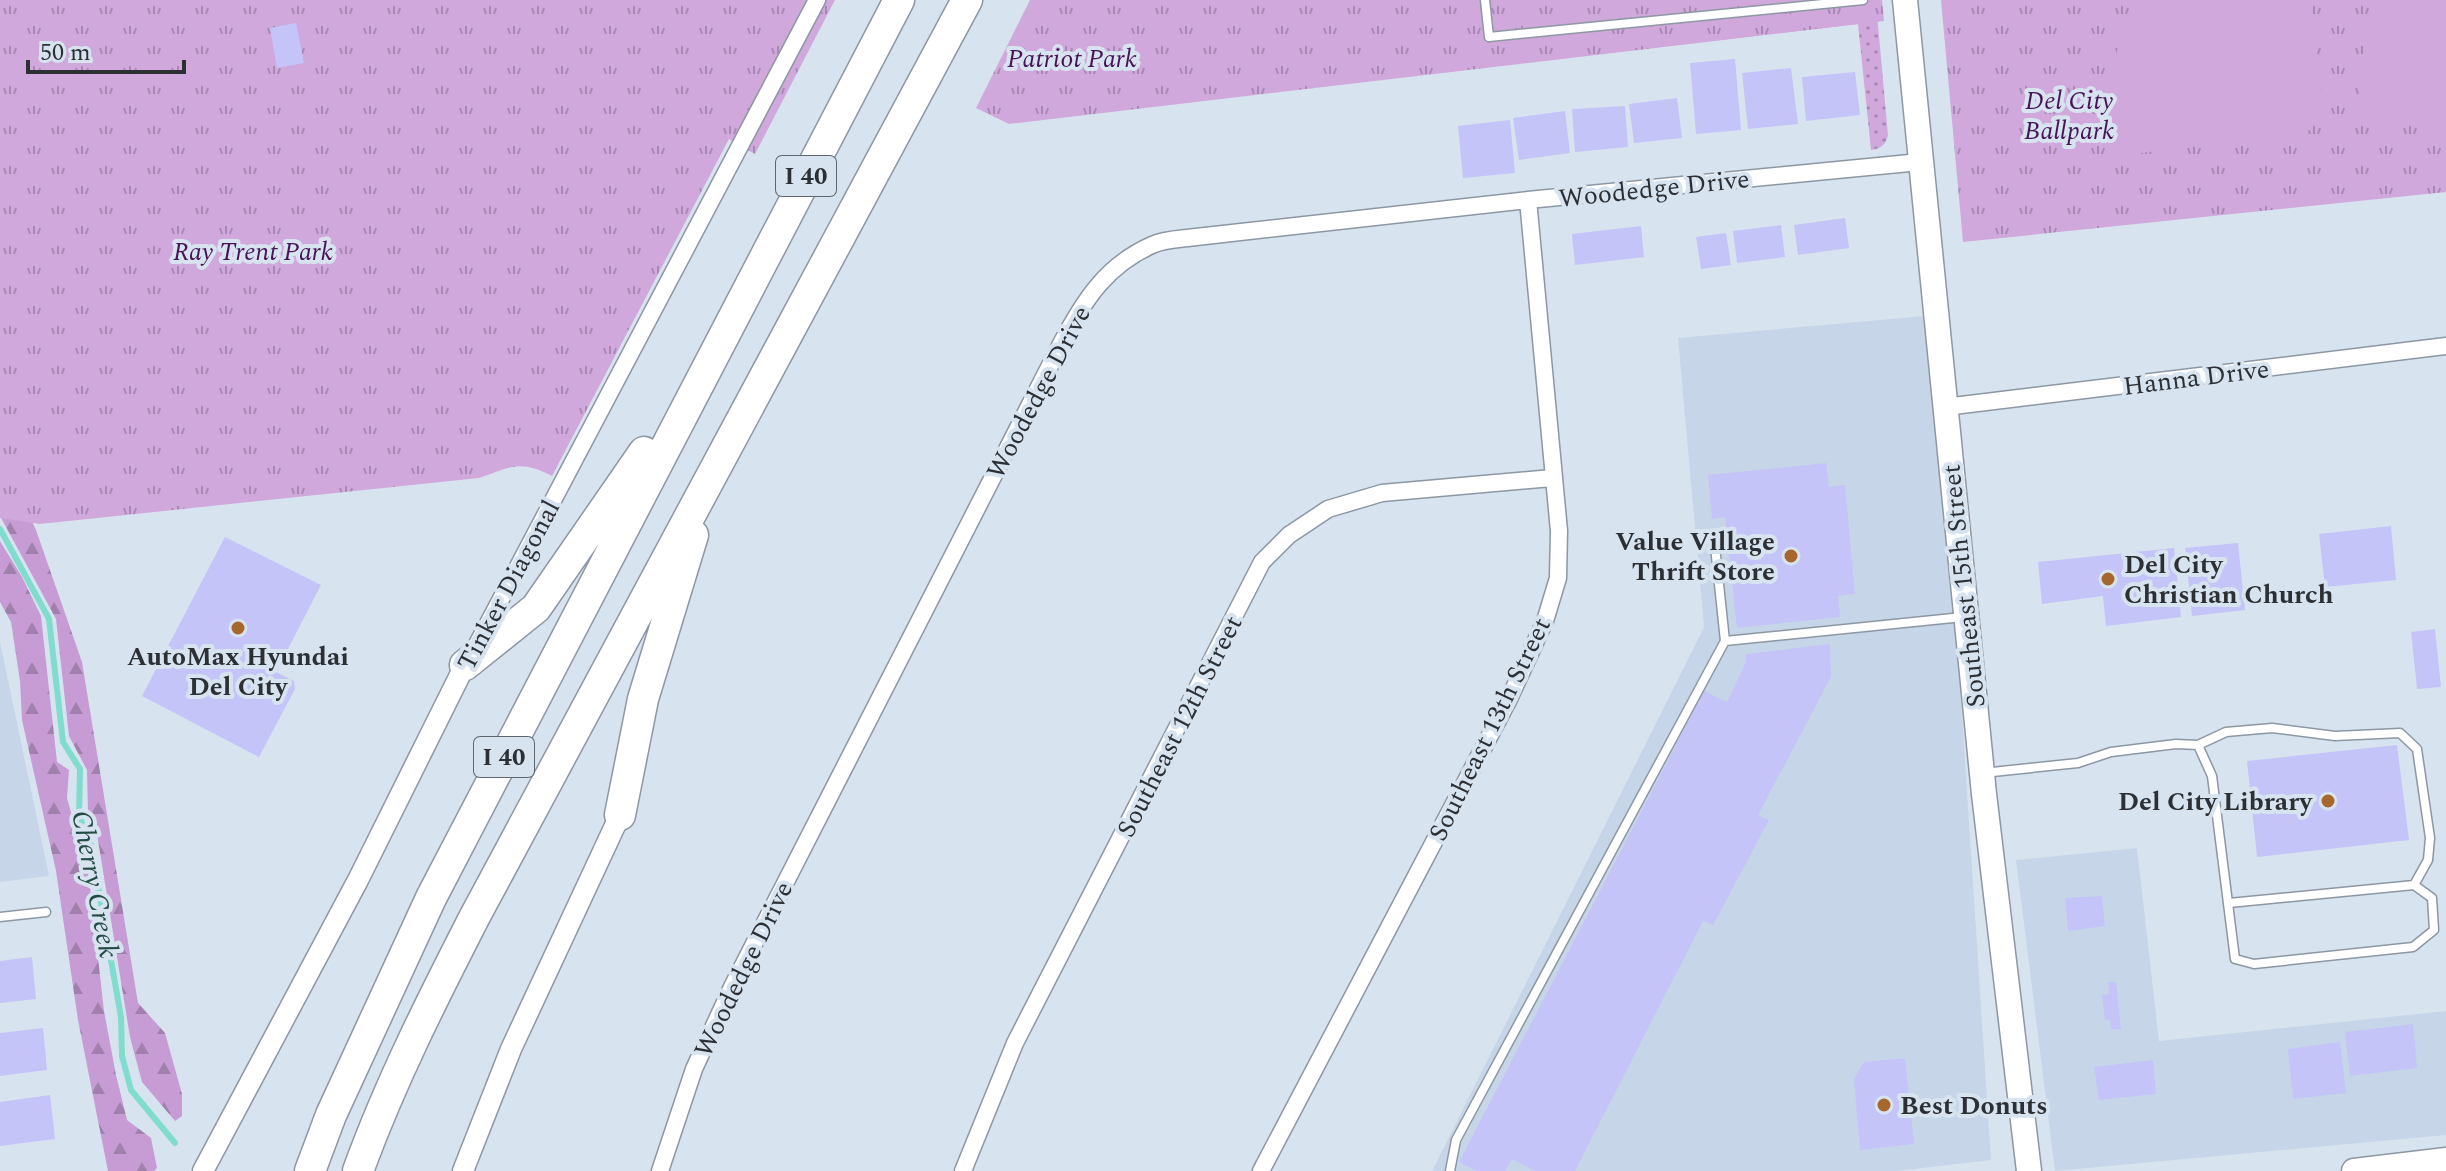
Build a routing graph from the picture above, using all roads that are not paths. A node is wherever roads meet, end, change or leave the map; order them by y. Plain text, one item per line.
1 (817, 0) edge
2 (899, 0) edge
3 (967, 0) edge
4 (1485, 0) edge
5 (1863, 0) edge
6 (1905, 0) edge
7 (1920, 162) junction
8 (1528, 200) junction
9 (2446, 346) edge
10 (714, 351) junction
11 (1945, 407) junction
12 (712, 472) junction
13 (1552, 478) junction
14 (1714, 537) dead end
15 (1966, 616) junction
16 (1725, 641) junction
17 (465, 665) junction
18 (2198, 745) junction
19 (1982, 773) junction
20 (620, 815) joint
21 (2414, 885) junction
22 (2229, 903) junction
23 (46, 912) dead end
24 (0, 917) edge
25 (2446, 1160) edge
26 (203, 1171) edge
27 (310, 1171) edge
28 (358, 1171) edge
29 (463, 1171) edge
30 (660, 1171) edge
31 (963, 1171) edge
32 (1261, 1171) edge
33 (1450, 1171) edge
34 (2029, 1171) edge
35 (2354, 1171) edge

1 - 17 street, Tinker Diagonal
2 - 10 highway, I 40
3 - 12 highway, I 40
4 - 5 lane
6 - 7 main road, Southeast 15th Street
7 - 8 street, Woodedge Drive
7 - 11 main road, Southeast 15th Street
8 - 13 street, Southeast 13th Street
8 - 30 street, Woodedge Drive
9 - 11 street, Hanna Drive
10 - 17 highway
10 - 27 highway, I 40
11 - 15 main road, Southeast 15th Street
12 - 20 highway
12 - 28 highway, I 40
13 - 31 street, Southeast 12th Street
13 - 32 street, Southeast 13th Street
14 - 16 lane
15 - 16 lane
15 - 19 main road, Southeast 15th Street
16 - 33 lane
17 - 26 street, Tinker Diagonal
18 - 19 lane
18 - 21 lane
18 - 22 lane
19 - 34 main road, Southeast 15th Street
20 - 29 street
21 - 22 lane
21 - 22 lane
23 - 24 lane
25 - 35 main road

